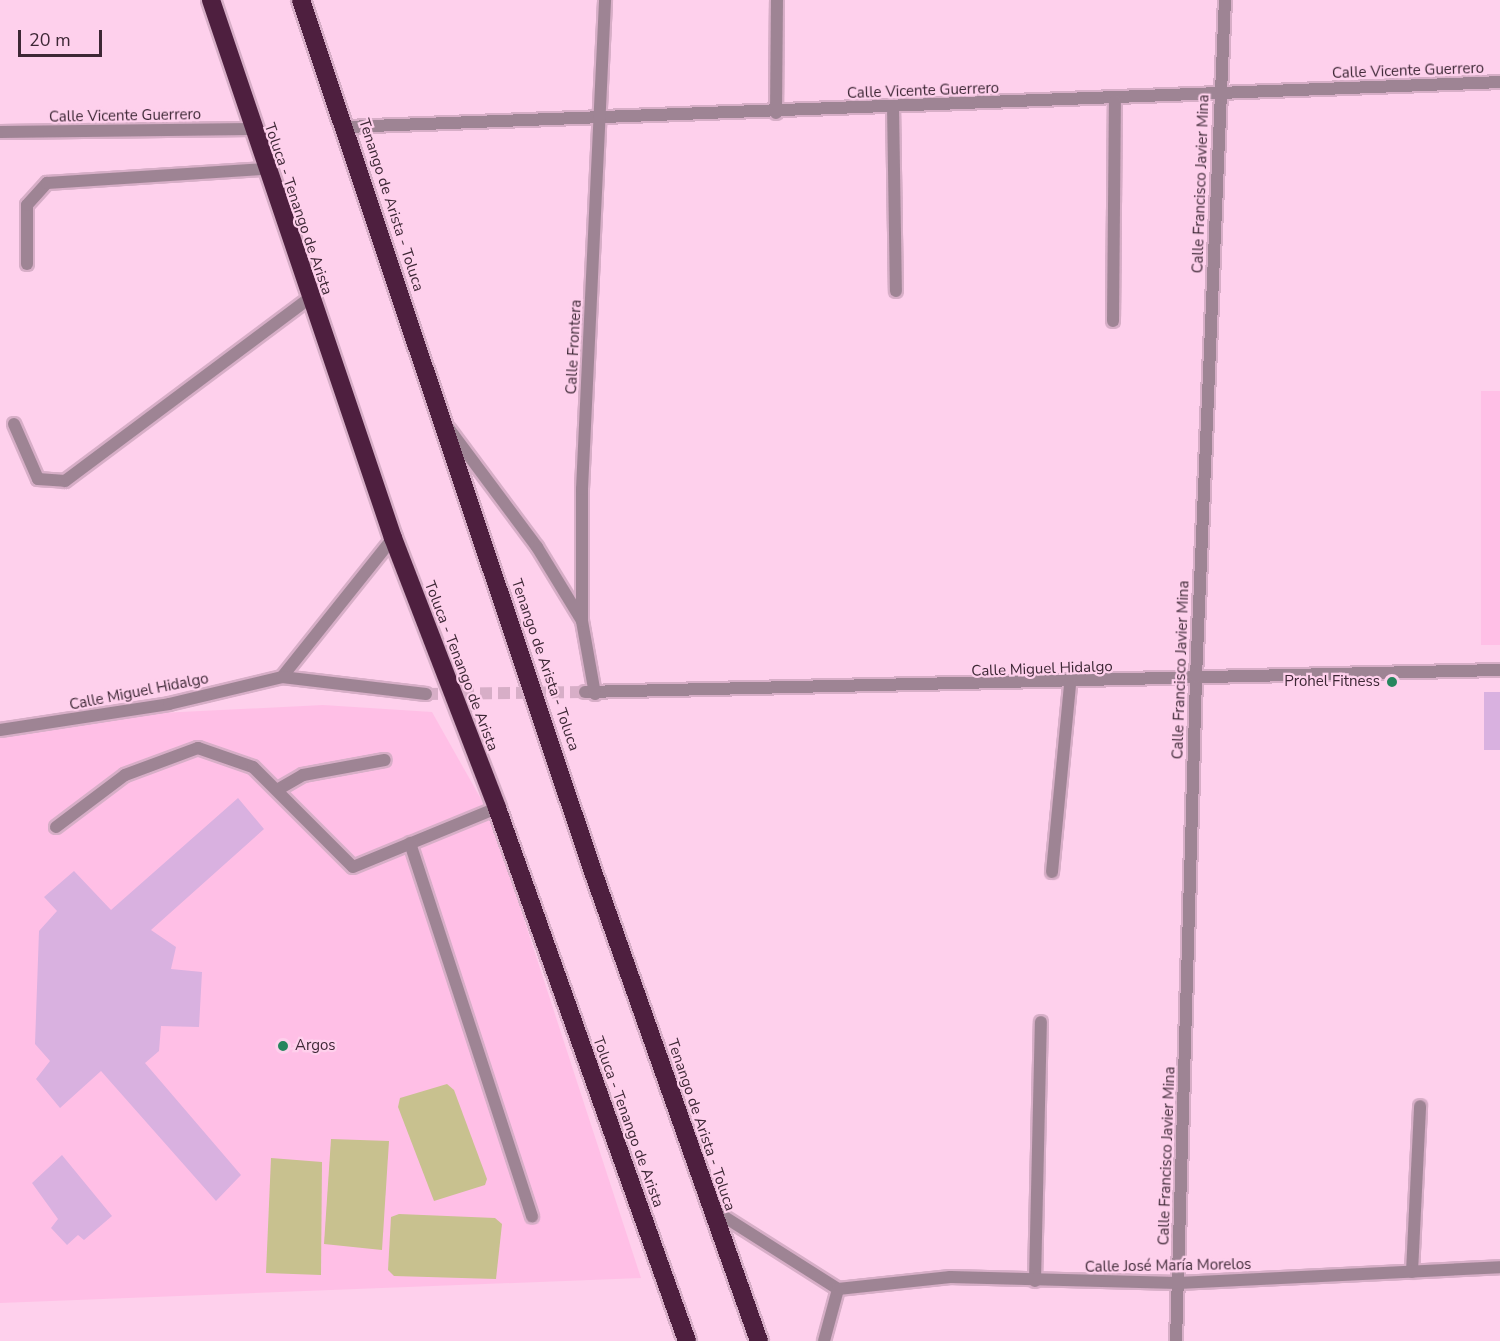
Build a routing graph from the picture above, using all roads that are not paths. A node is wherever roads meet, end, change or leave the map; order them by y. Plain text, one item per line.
1 (211, 0) edge
2 (301, 0) edge
3 (605, 0) edge
4 (777, 0) edge
5 (1225, 0) edge
6 (1500, 82) edge
7 (1220, 93) junction
8 (1115, 100) junction
9 (893, 106) junction
10 (776, 113) junction
11 (600, 115) junction
12 (346, 127) junction
13 (251, 129) junction
14 (0, 132) edge
15 (266, 169) junction
16 (27, 264) dead end
17 (896, 291) dead end
18 (310, 298) junction
19 (1113, 321) dead end
20 (445, 423) junction
21 (14, 424) dead end
22 (393, 538) junction
23 (582, 621) junction
24 (1500, 670) edge
25 (282, 677) junction
26 (1196, 677) junction
27 (1070, 684) junction
28 (590, 693) joint
29 (426, 694) tunnel mouth
30 (0, 730) edge
31 (385, 760) dead end
32 (277, 790) junction
33 (497, 808) junction
34 (56, 827) dead end
35 (410, 843) junction
36 (1052, 872) dead end
37 (1041, 1022) dead end
38 (1420, 1106) dead end
39 (711, 1208) junction
40 (532, 1217) dead end
41 (1500, 1268) edge
42 (1412, 1272) junction
43 (1035, 1281) junction
44 (1178, 1283) junction
45 (838, 1289) junction
46 (687, 1341) edge
47 (759, 1341) edge
48 (824, 1341) edge
49 (1176, 1341) edge

1 - 13 highway, Toluca - Tenango de Arista
2 - 12 highway, Tenango de Arista - Toluca
3 - 11 street, Calle Frontera
4 - 10 street
5 - 7 street, Calle Francisco Javier Mina
6 - 7 street, Calle Vicente Guerrero
7 - 8 street, Calle Vicente Guerrero
7 - 26 street, Calle Francisco Javier Mina
8 - 9 street, Calle Vicente Guerrero
8 - 19 street
9 - 10 street, Calle Vicente Guerrero
9 - 17 street
10 - 11 street, Calle Vicente Guerrero
11 - 12 street, Calle Vicente Guerrero
11 - 23 street, Calle Frontera
12 - 20 highway, Tenango de Arista - Toluca
13 - 14 street, Calle Vicente Guerrero
13 - 15 highway, Toluca - Tenango de Arista
15 - 16 street
15 - 18 highway, Toluca - Tenango de Arista
18 - 21 street
18 - 22 highway, Toluca - Tenango de Arista
20 - 23 street
20 - 39 highway, Tenango de Arista - Toluca
22 - 25 street
22 - 33 highway, Toluca - Tenango de Arista
23 - 28 street, Calle Frontera
24 - 26 street, Calle Miguel Hidalgo
25 - 29 street, Calle Miguel Hidalgo
25 - 30 street, Calle Miguel Hidalgo
26 - 27 street, Calle Miguel Hidalgo
26 - 44 street, Calle Francisco Javier Mina
27 - 28 street, Calle Miguel Hidalgo
27 - 36 street
31 - 32 street
32 - 34 street
32 - 35 street
33 - 35 street
33 - 46 highway, Toluca - Tenango de Arista
35 - 40 street
37 - 43 street
38 - 42 street
39 - 45 street
39 - 47 highway, Tenango de Arista - Toluca
41 - 42 street, Calle José María Morelos
42 - 44 street, Calle José María Morelos
43 - 44 street, Calle José María Morelos
43 - 45 street, Calle José María Morelos
44 - 49 street, Calle Francisco Javier Mina
45 - 48 street

